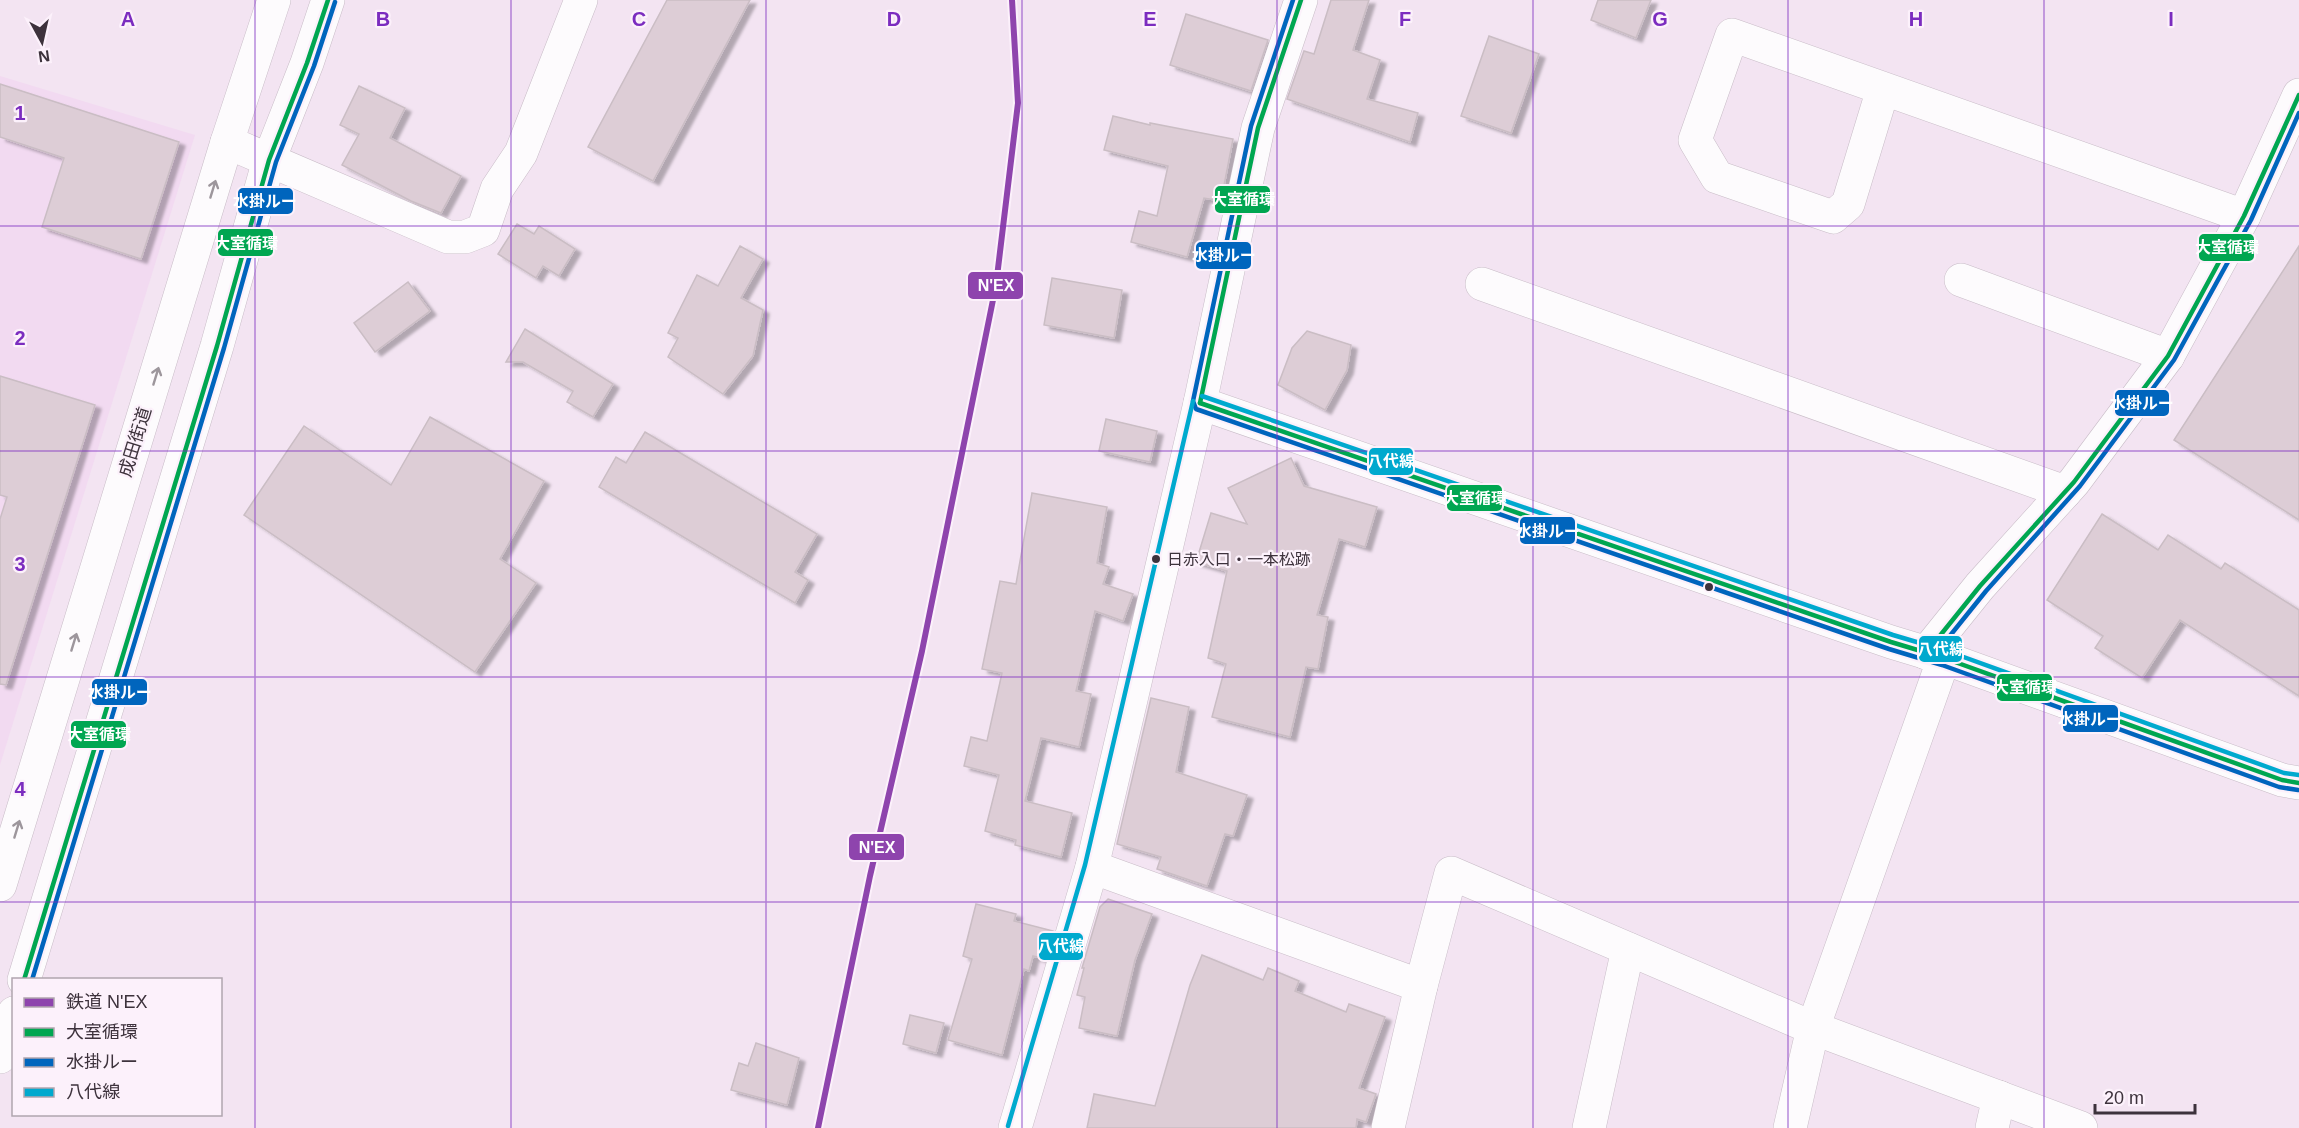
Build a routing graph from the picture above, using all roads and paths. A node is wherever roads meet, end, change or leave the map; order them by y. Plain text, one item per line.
1 (274, 0) edge
2 (327, 0) edge
3 (581, 0) edge
4 (1301, 0) edge
5 (1883, 89) junction
6 (2299, 95) edge
7 (227, 142) junction
8 (269, 159) junction
9 (2244, 216) junction
10 (1961, 280) dead end
11 (1482, 284) dead end
12 (2168, 356) junction
13 (1200, 403) junction
14 (2065, 492) junction
15 (1935, 656) junction
16 (2299, 783) edge
17 (1092, 867) junction
18 (0, 885) edge
19 (1628, 949) junction
20 (25, 978) edge
21 (1421, 986) junction
22 (12, 1019) edge
23 (1813, 1028) junction
24 (0, 1057) edge
25 (1996, 1113) edge
26 (1015, 1128) edge
27 (1388, 1128) edge
28 (1589, 1128) edge
29 (1790, 1128) edge
30 (2081, 1128) edge

1 - 7 main road, 成田街道
2 - 8 main road
3 - 8 main road
4 - 13 main road
5 - 5 main road
5 - 9 main road
6 - 9 main road
7 - 8 main road
18 -> 7 main road, 成田街道
8 - 20 main road
9 - 12 main road
10 - 12 main road
11 - 14 main road
12 - 14 main road
13 - 15 main road
13 - 17 main road
14 - 15 main road
15 - 16 main road
15 - 23 main road
17 - 21 main road
17 - 26 main road
19 - 21 main road
19 - 23 main road
19 - 28 main road
21 - 27 main road
22 - 24 main road
23 - 25 main road
23 - 29 main road
25 - 30 main road

